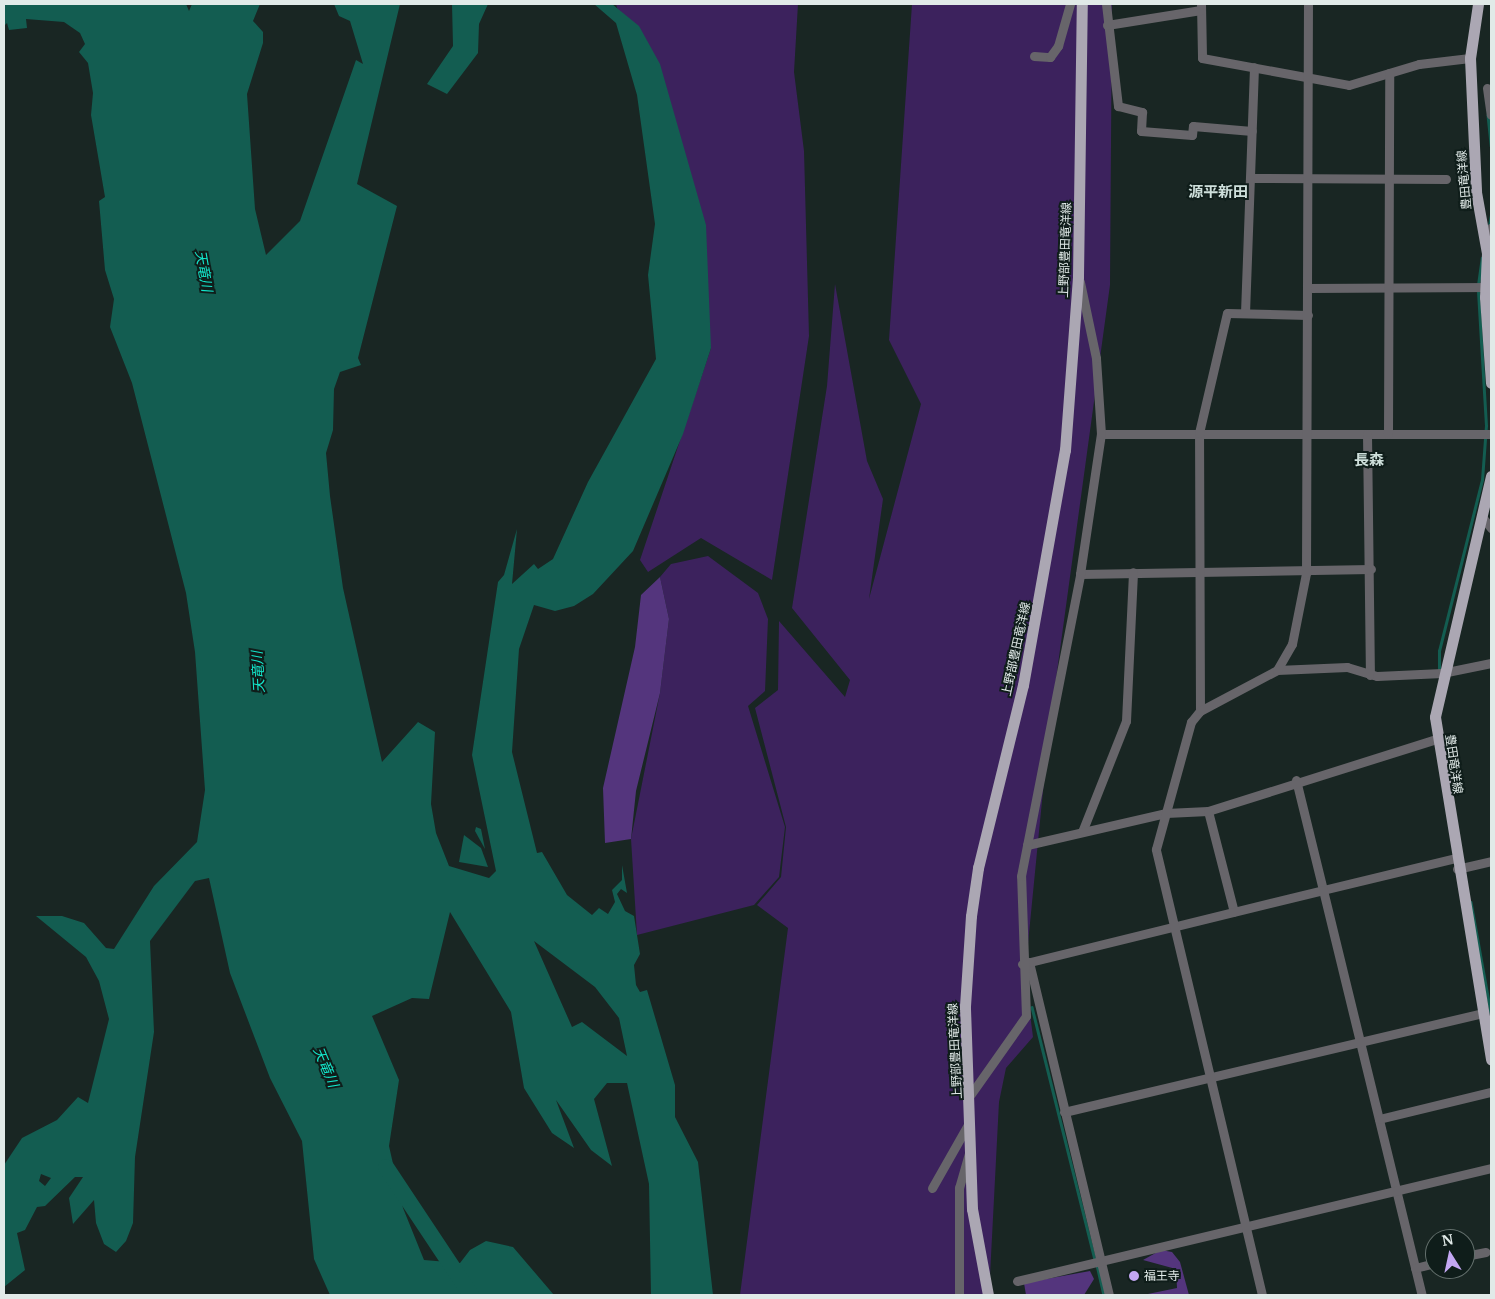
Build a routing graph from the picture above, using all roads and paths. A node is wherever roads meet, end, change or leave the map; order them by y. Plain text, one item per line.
1 (1070, 4) edge
2 (1082, 4) edge
3 (1106, 4) edge
4 (1308, 4) edge
5 (1478, 4) edge
6 (1201, 7) edge
7 (1107, 25) junction
8 (1034, 56) dead end
9 (1470, 58) junction
10 (1254, 67) junction
11 (1389, 73) junction
12 (1308, 77) junction
13 (1489, 88) edge
14 (1472, 89) junction
15 (1491, 115) edge
16 (1252, 131) junction
17 (1252, 178) junction
18 (1308, 178) junction
19 (1388, 179) junction
20 (1446, 179) dead end
21 (1491, 227) edge
22 (1486, 246) junction
23 (1078, 276) junction
24 (1488, 287) edge
25 (1308, 288) junction
26 (1386, 288) junction
27 (1245, 313) junction
28 (1308, 315) junction
29 (1491, 369) edge
30 (1491, 383) edge
31 (1199, 433) junction
32 (1101, 434) junction
33 (1306, 434) junction
34 (1368, 434) junction
35 (1388, 434) junction
36 (1491, 434) edge
37 (1491, 476) edge
38 (1483, 518) junction
39 (1491, 528) edge
40 (1201, 570) junction
41 (1371, 570) junction
42 (1134, 572) junction
43 (1306, 573) junction
44 (1080, 574) junction
45 (1491, 662) edge
46 (1277, 670) junction
47 (1442, 673) junction
48 (1370, 675) junction
49 (1200, 711) junction
50 (1436, 739) junction
51 (1296, 780) junction
52 (1208, 811) junction
53 (1166, 813) junction
54 (1082, 832) junction
55 (1027, 845) junction
56 (1491, 861) edge
57 (1456, 864) junction
58 (1323, 890) junction
59 (1234, 912) junction
60 (1173, 927) junction
61 (1026, 963) junction
62 (1486, 999) edge
63 (1482, 1013) junction
64 (1361, 1039) junction
65 (1491, 1059) edge
66 (1210, 1076) junction
67 (1491, 1092) edge
68 (971, 1094) junction
69 (1064, 1112) junction
70 (972, 1119) junction
71 (1380, 1119) junction
72 (971, 1147) junction
73 (1491, 1168) edge
74 (932, 1188) dead end
75 (1397, 1191) junction
76 (1246, 1226) junction
77 (1486, 1252) dead end
78 (1475, 1254) edge
79 (1101, 1262) junction
80 (1425, 1266) edge
81 (1415, 1268) junction
82 (1017, 1280) dead end
83 (959, 1295) edge
84 (988, 1295) edge
85 (1109, 1295) edge
86 (1262, 1295) edge
87 (1422, 1295) edge

1 - 8 street
2 - 23 main road, 上野部豊田竜洋線
3 - 7 street
4 - 12 street
5 - 9 main road, 豊田竜洋線
6 - 7 street
6 - 10 street
7 - 16 street
9 - 11 street
9 - 14 main road, 豊田竜洋線
10 - 12 street
10 - 16 street
11 - 12 street
11 - 19 street
12 - 18 street
13 - 14 street
13 - 15 street
14 - 22 main road, 豊田竜洋線
16 - 17 street
17 - 18 street
17 - 27 street
18 - 19 street
18 - 25 street
19 - 20 street
19 - 26 street
21 - 22 street
22 - 24 main road, 豊田竜洋線
23 - 32 street
23 - 68 main road, 上野部豊田竜洋線
24 - 26 street
24 - 29 main road, 豊田竜洋線
25 - 26 street
25 - 28 street
26 - 35 street
27 - 28 street
27 - 31 street
28 - 33 street
29 - 30 main road, 豊田竜洋線
31 - 32 street
31 - 33 street
31 - 40 street
32 - 44 street
33 - 34 street
33 - 43 street
34 - 35 street
34 - 41 street
35 - 36 street
37 - 38 main road, 豊田竜洋線
38 - 39 street
38 - 47 main road, 豊田竜洋線
40 - 42 street
40 - 43 street
40 - 49 street
41 - 43 street
41 - 48 street
42 - 44 street
42 - 54 street
43 - 46 street
44 - 55 street
45 - 47 street
46 - 48 street
46 - 49 street
47 - 48 street
47 - 50 main road, 豊田竜洋線
49 - 53 street
50 - 51 street
50 - 57 main road, 豊田竜洋線
51 - 52 street
51 - 58 street
52 - 53 street
52 - 59 street
53 - 54 street
53 - 60 street
54 - 55 street
55 - 61 street
56 - 57 street
57 - 58 street
57 - 62 main road, 豊田竜洋線
58 - 59 street
58 - 64 street
59 - 60 street
60 - 61 street
60 - 66 street
61 - 68 street
61 - 69 street
62 - 63 main road, 豊田竜洋線
63 - 64 street
63 - 65 main road, 豊田竜洋線
64 - 66 street
64 - 71 street
66 - 69 street
66 - 76 street
67 - 71 street
68 - 70 main road, 上野部豊田竜洋線
69 - 79 street
70 - 72 main road, 上野部豊田竜洋線
70 - 74 street
71 - 75 street
72 - 83 street
72 - 84 main road, 上野部豊田竜洋線
73 - 75 street
75 - 76 street
75 - 81 street
76 - 79 street
76 - 86 street
77 - 78 street
79 - 82 street
79 - 85 street
80 - 81 street
81 - 87 street

